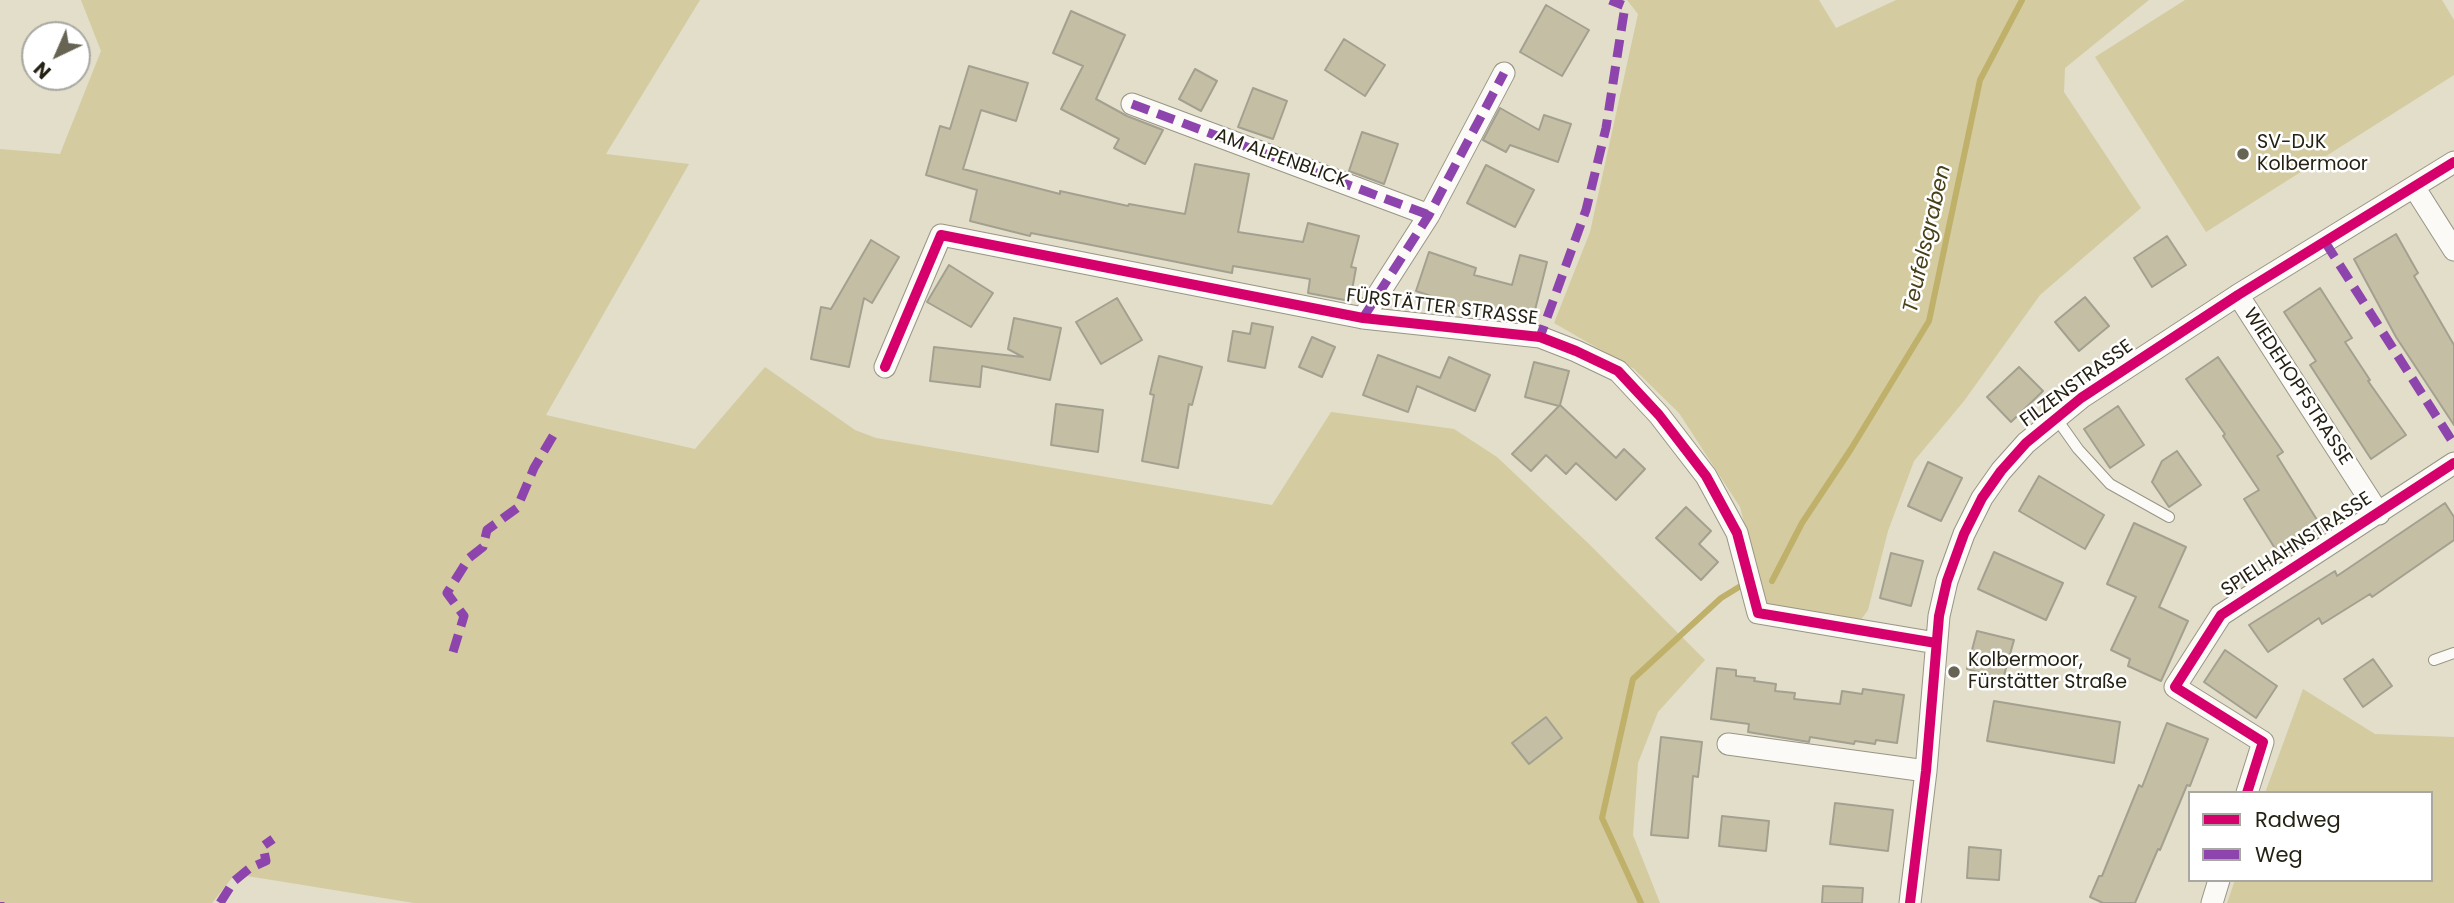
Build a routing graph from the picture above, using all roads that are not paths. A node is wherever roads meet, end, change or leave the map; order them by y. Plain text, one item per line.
1 (1504, 73) dead end
2 (1132, 104) dead end
3 (2454, 162) edge
4 (2414, 187) junction
5 (1429, 215) junction
6 (2454, 250) edge
7 (2238, 295) junction
8 (1363, 318) junction
9 (885, 367) dead end
10 (2056, 418) junction
11 (2454, 463) edge
12 (2379, 514) junction
13 (2169, 517) dead end
14 (1936, 643) junction
15 (2454, 653) edge
16 (2434, 660) dead end
17 (1728, 744) dead end
18 (1926, 771) junction
19 (2248, 791) edge
20 (2219, 882) edge
21 (1910, 903) edge
22 (2212, 903) edge

1 - 5 street
2 - 5 street, AM ALPENBLICK
3 - 4 street, FILZENSTRASSE
4 - 6 street
4 - 7 street, FILZENSTRASSE
5 - 8 street
7 - 10 street, FILZENSTRASSE
7 - 12 street, WIEDEHOPFSTRASSE
8 - 9 street, FÜRSTÄTTER STRASSE
8 - 14 street, FÜRSTÄTTER STRASSE
10 - 13 lane
10 - 14 street, FILZENSTRASSE
11 - 12 street, SPIELHAHNSTRASSE
12 - 19 street, SPIELHAHNSTRASSE
14 - 18 street, FILZENSTRASSE
15 - 16 lane
17 - 18 street
18 - 21 street, FILZENSTRASSE
20 - 22 street

